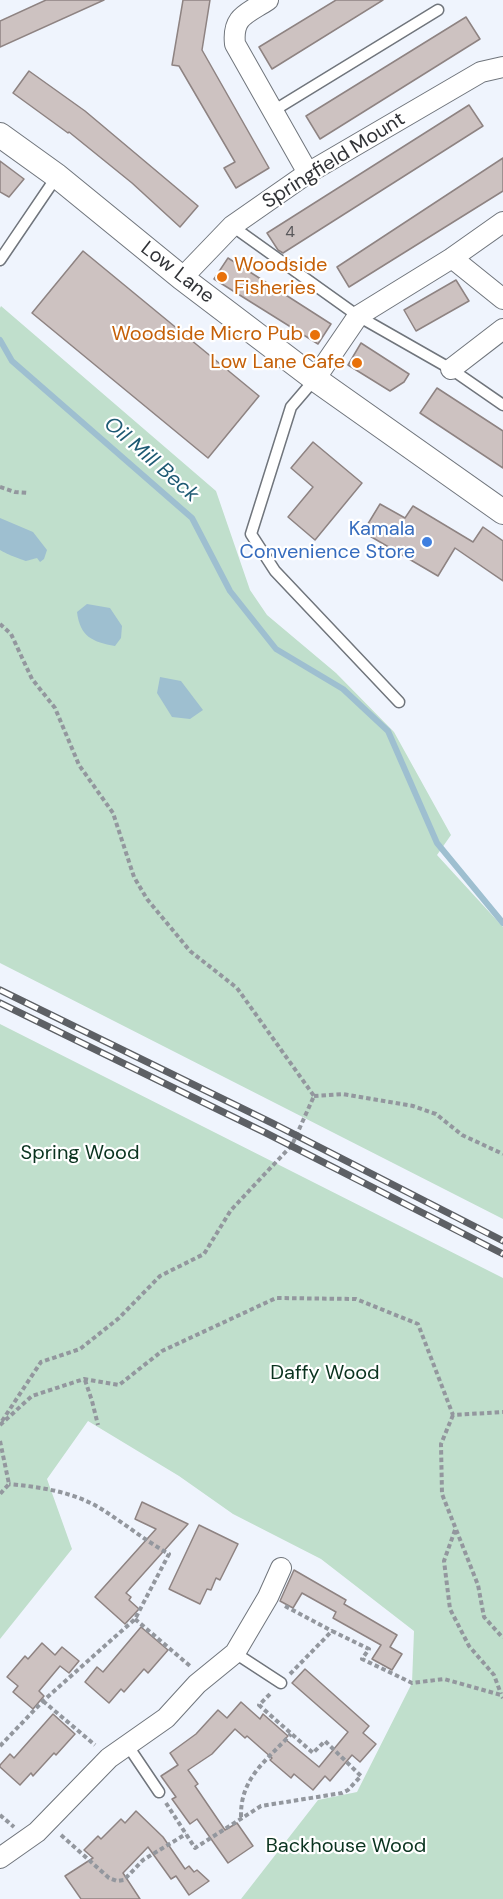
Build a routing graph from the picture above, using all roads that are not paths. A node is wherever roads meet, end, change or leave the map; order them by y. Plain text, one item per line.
1 (268, 0) edge
2 (438, 10) dead end
3 (503, 67) edge
4 (273, 111) junction
5 (0, 135) edge
6 (308, 174) junction
7 (57, 176) junction
8 (503, 222) edge
9 (232, 226) junction
10 (452, 258) junction
11 (0, 260) edge
12 (182, 278) junction
13 (503, 298) edge
14 (358, 316) junction
15 (503, 329) edge
16 (451, 369) junction
17 (315, 379) junction
18 (503, 405) edge
19 (503, 512) edge
20 (399, 702) dead end
21 (281, 1568) dead end
22 (235, 1653) junction
23 (281, 1683) road end
24 (128, 1746) junction
25 (159, 1792) road end
26 (0, 1858) edge

1 - 4 street
2 - 4 lane
3 - 6 street, Springfield Mount
4 - 6 street
5 - 7 street, Low Lane
6 - 9 street, Springfield Mount
7 - 11 lane
7 - 12 street, Low Lane
8 - 10 street
9 - 12 street, Springfield Mount
9 - 14 lane
10 - 13 street
10 - 14 street
12 - 17 street, Low Lane
14 - 16 lane
14 - 17 street
15 - 16 street
16 - 18 lane
17 - 19 street, Low Lane
17 - 20 lane
21 - 22 street
22 - 23 lane
22 - 24 street
24 - 25 lane
24 - 26 street

